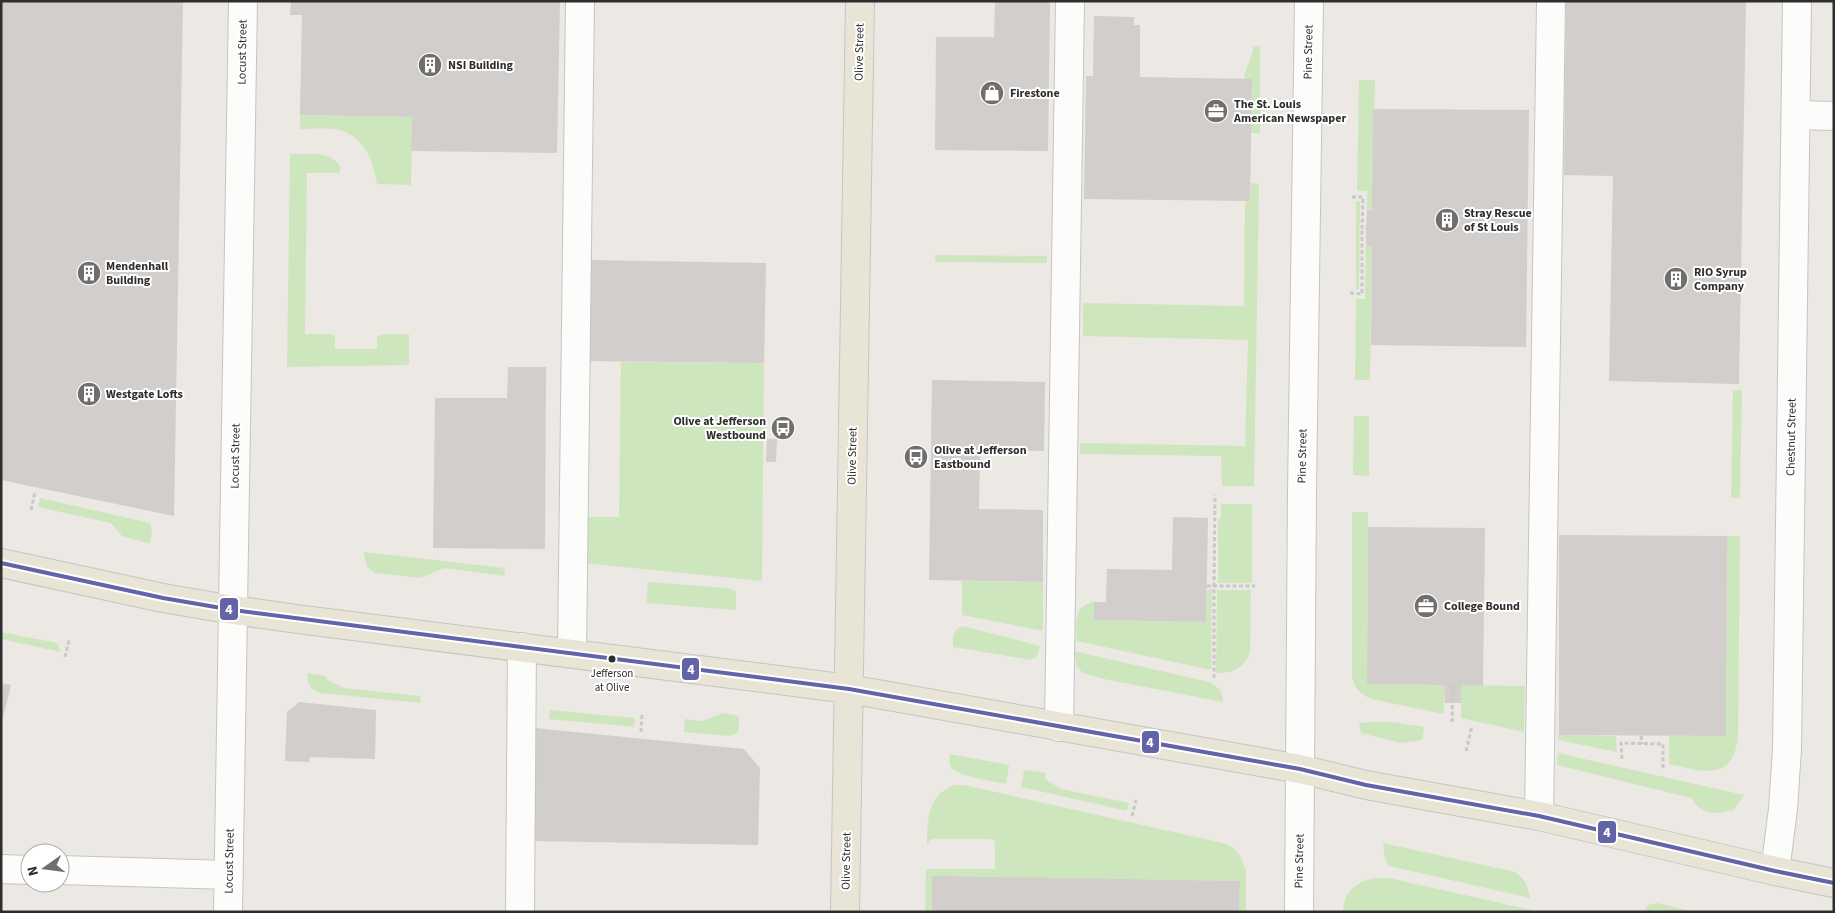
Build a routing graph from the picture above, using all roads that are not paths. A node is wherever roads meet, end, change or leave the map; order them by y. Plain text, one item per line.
1 (243, 1) edge
2 (580, 1) edge
3 (860, 1) edge
4 (1070, 1) edge
5 (1309, 1) edge
6 (1551, 1) edge
7 (1797, 1) edge
8 (1796, 115) junction
9 (1834, 116) edge
10 (1, 562) edge
11 (232, 610) junction
12 (522, 647) junction
13 (572, 653) junction
14 (848, 689) junction
15 (1059, 728) junction
16 (1300, 770) junction
17 (1540, 816) junction
18 (1, 869) edge
19 (20, 870) edge
20 (70, 870) edge
21 (1775, 871) junction
22 (229, 875) junction
23 (1834, 883) edge
24 (228, 912) edge
25 (520, 912) edge
26 (845, 912) edge
27 (1299, 912) edge

1 - 11 street, Locust Street
2 - 13 street
3 - 14 main road, Olive Street
4 - 15 street
5 - 16 street, Pine Street
6 - 17 street
7 - 8 street, Chestnut Street
8 - 9 street
8 - 21 street, Chestnut Street
10 - 11 main road
11 - 12 main road
11 - 22 street, Locust Street
12 - 13 main road
12 - 25 street
13 - 14 main road
14 - 15 main road
14 - 26 main road, Olive Street
15 - 16 main road
16 - 17 main road
16 - 27 street, Pine Street
17 - 21 main road
18 - 19 street
20 - 22 street
21 - 23 main road
22 - 24 street, Locust Street

